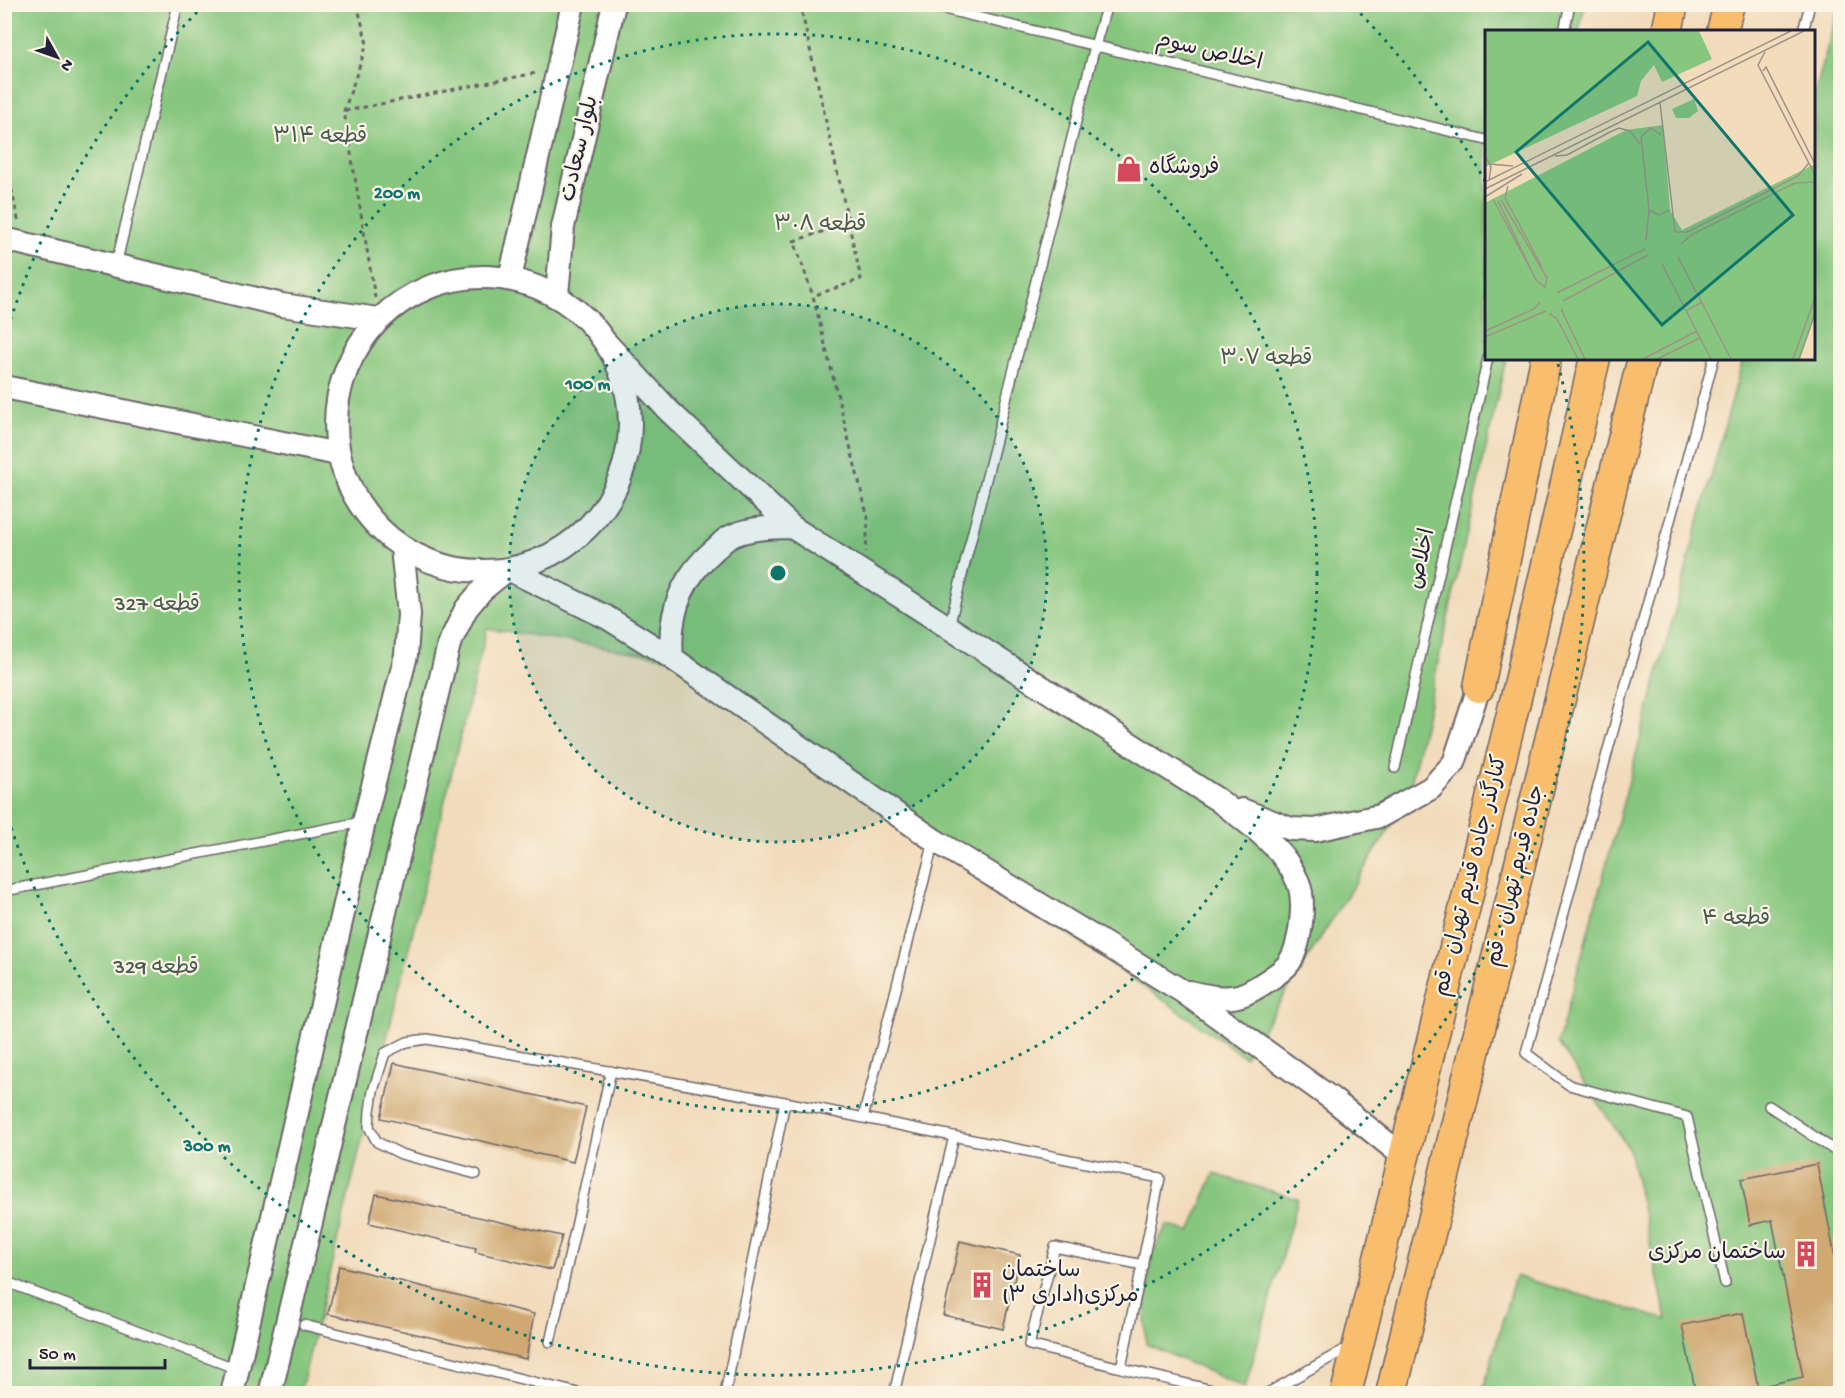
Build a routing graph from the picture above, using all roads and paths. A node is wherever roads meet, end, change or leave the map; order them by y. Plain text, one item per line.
1 (11, 4) edge
2 (178, 4) edge
3 (357, 4) edge
4 (573, 4) edge
5 (614, 4) edge
6 (801, 4) edge
7 (922, 4) edge
8 (1107, 4) edge
9 (1570, 4) edge
10 (1673, 4) edge
11 (1729, 4) edge
12 (1810, 4) edge
13 (4, 11) edge
14 (1564, 30) edge
15 (1667, 30) edge
16 (1722, 30) edge
17 (1804, 30) edge
18 (1095, 46) junction
19 (558, 69) junction
20 (344, 111) junction
21 (1485, 140) edge
22 (4, 154) edge
23 (849, 223) junction
24 (14, 241) edge
25 (116, 265) junction
26 (510, 278) junction
27 (557, 296) junction
28 (813, 296) junction
29 (378, 319) junction
30 (607, 344) junction
31 (1488, 360) edge
32 (1546, 360) edge
33 (1594, 360) edge
34 (1643, 360) edge
35 (1713, 360) edge
36 (4, 387) edge
37 (338, 454) junction
38 (792, 526) junction
39 (402, 548) junction
40 (508, 569) junction
41 (864, 573) junction
42 (949, 627) junction
43 (672, 658) junction
44 (1479, 687) joint
45 (1395, 768) dead end
46 (1218, 801) junction
47 (364, 822) junction
48 (934, 840) junction
49 (4, 891) edge
50 (1182, 991) junction
51 (610, 1071) junction
52 (785, 1102) junction
53 (1769, 1106) dead end
54 (863, 1118) junction
55 (954, 1136) junction
56 (1840, 1154) edge
57 (1404, 1156) junction
58 (476, 1174) dead end
59 (1143, 1264) junction
60 (4, 1281) edge
61 (1725, 1282) dead end
62 (304, 1325) dead end
63 (550, 1342) dead end
64 (1359, 1342) junction
65 (1121, 1368) junction
66 (237, 1369) junction
67 (232, 1394) edge
68 (270, 1394) edge
69 (582, 1394) edge
70 (725, 1394) edge
71 (894, 1394) edge
72 (1229, 1394) edge
73 (1266, 1394) edge
74 (1346, 1394) edge
75 (1391, 1394) edge

1 - 13 path
2 - 25 lane
3 - 20 path
4 - 19 street, بلوار سعادت
5 - 27 street, بلوار سعادت
6 - 23 path
7 - 18 lane, اخلاص سوم
8 - 18 lane
9 - 14 lane
10 - 15 highway
11 - 16 highway
12 - 17 lane
18 - 21 lane, اخلاص سوم
18 - 42 lane
19 - 20 path
19 - 26 street, بلوار سعادت
20 - 29 path
22 - 24 path
23 - 28 path
23 - 28 path
24 - 25 street
25 - 29 street
26 - 27 street
26 - 29 street
27 - 30 street
28 - 41 path
29 - 37 street
30 - 38 street
30 - 40 street
31 - 45 lane, اخلاص
32 - 44 highway
33 - 57 highway, کنارگذر جاده قدیم تهران - قم
34 - 75 highway, جاده قدیم تهران - قم
35 - 61 lane
36 - 37 street
37 - 39 street
38 - 41 street
38 - 43 street
39 - 40 street
39 - 47 street
40 - 43 street
40 - 68 street
41 - 42 street
42 - 46 street
43 - 48 street
44 - 46 street
46 - 50 street
47 - 49 lane
47 - 66 street
48 - 50 street
48 - 54 lane
50 - 57 street
51 - 52 lane
51 - 58 lane
51 - 63 lane
52 - 54 lane
52 - 70 lane
53 - 56 lane
54 - 55 lane
55 - 59 lane
55 - 71 lane
57 - 64 highway, کنارگذر جاده قدیم تهران - قم
59 - 65 lane
59 - 65 lane
60 - 66 lane
62 - 69 lane
64 - 73 lane
64 - 74 highway, کنارگذر جاده قدیم تهران - قم
65 - 72 lane
66 - 67 street

